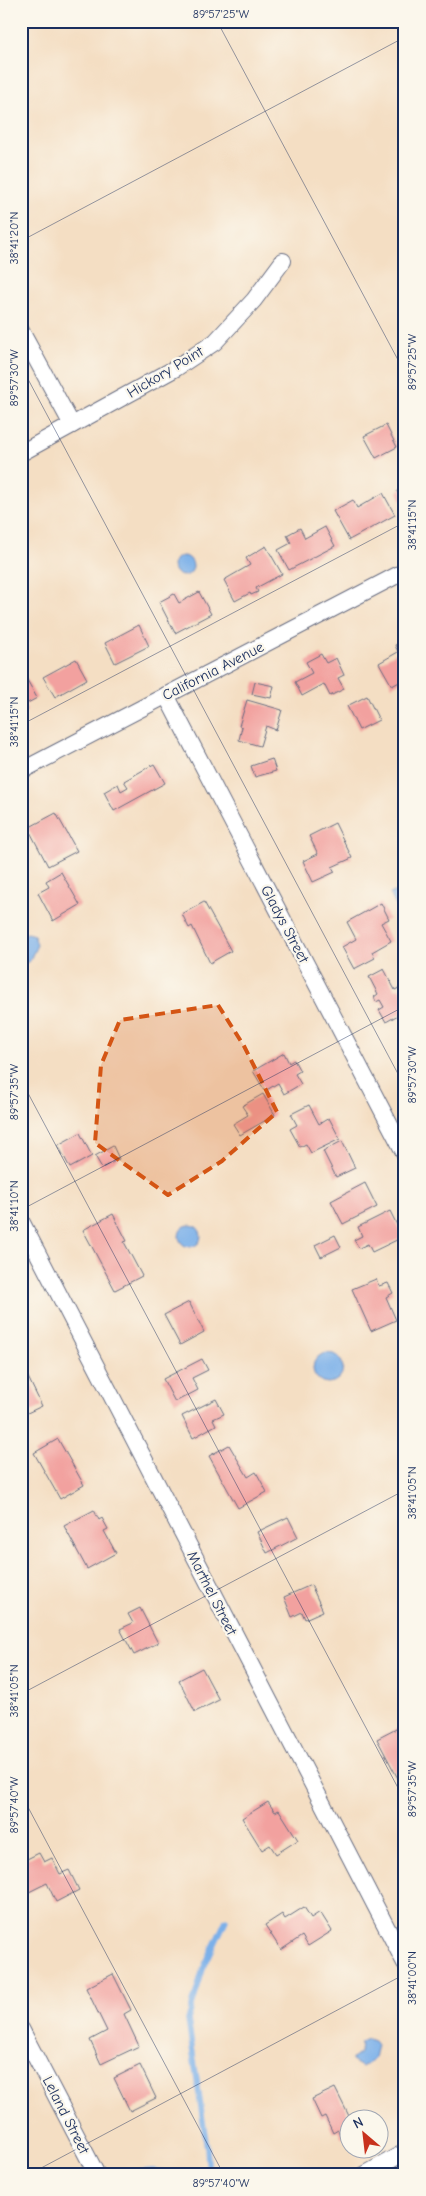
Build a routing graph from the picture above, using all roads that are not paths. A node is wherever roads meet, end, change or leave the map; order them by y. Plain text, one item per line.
1 (283, 261) dead end
2 (21, 332) edge
3 (72, 425) junction
4 (21, 454) edge
5 (405, 572) edge
6 (166, 695) junction
7 (21, 771) edge
8 (405, 1154) edge
9 (21, 1221) edge
10 (405, 1963) edge
11 (21, 2029) edge
12 (405, 2152) edge
13 (97, 2175) edge
14 (364, 2175) edge

1 - 3 street, Hickory Point
2 - 3 street
3 - 4 street, Hickory Point
5 - 6 street, California Avenue
6 - 7 street, California Avenue
6 - 8 street, Gladys Street
9 - 10 street, Marthel Street
11 - 13 street, Leland Street
12 - 14 street

